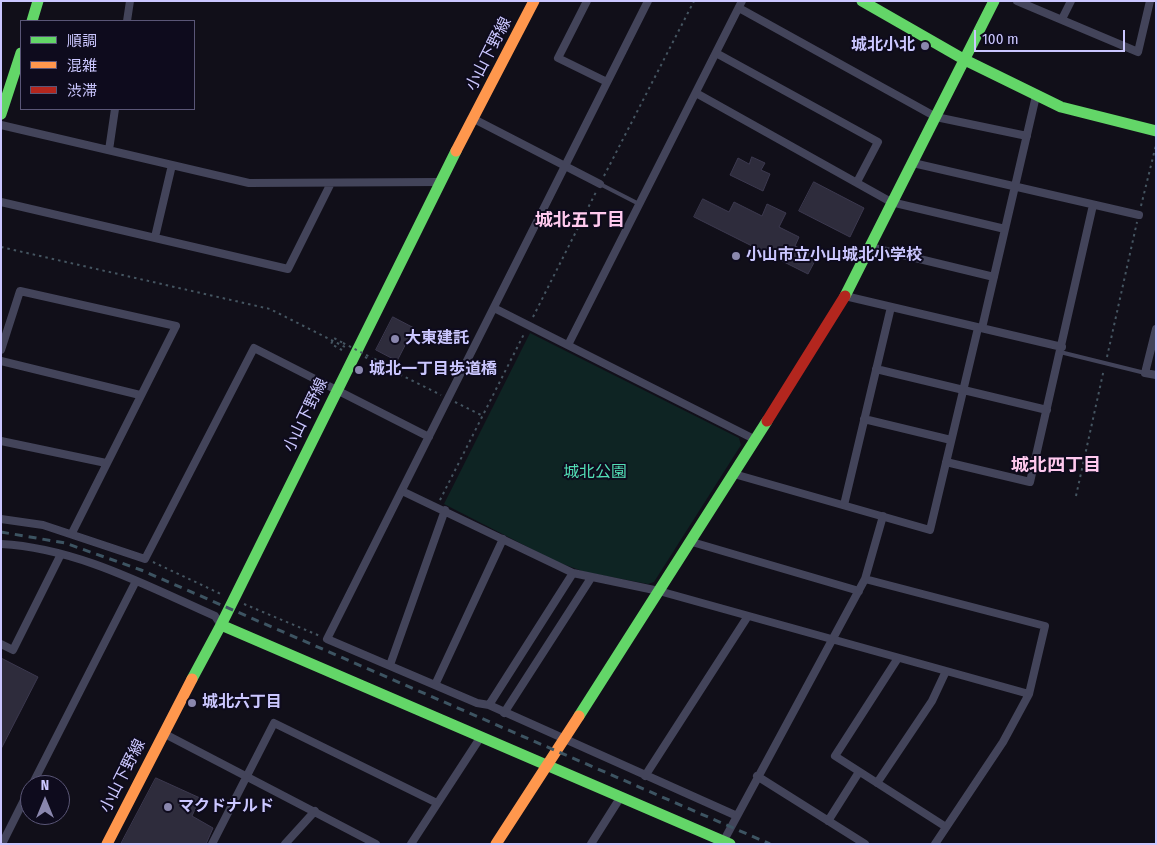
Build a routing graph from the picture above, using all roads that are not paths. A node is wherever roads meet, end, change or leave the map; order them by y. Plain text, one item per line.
1 (38, 1) edge
2 (130, 1) edge
3 (534, 1) edge
4 (587, 1) edge
5 (648, 1) edge
6 (862, 1) edge
7 (994, 1) edge
8 (1017, 1) edge
9 (1071, 1) edge
10 (1150, 1) edge
11 (740, 5) edge
12 (1062, 19) junction
13 (32, 20) edge
14 (127, 20) edge
15 (716, 53) junction
16 (20, 56) edge
17 (964, 60) junction
18 (607, 82) junction
19 (696, 93) junction
20 (1036, 96) junction
21 (115, 110) edge
22 (1, 114) edge
23 (936, 116) junction
24 (474, 119) junction
25 (1, 126) edge
26 (1156, 131) edge
27 (1027, 136) junction
28 (110, 150) junction
29 (914, 163) junction
30 (172, 165) junction
31 (564, 166) junction
32 (440, 182) junction
33 (856, 182) junction
34 (331, 183) junction
35 (600, 184) joint
36 (1015, 186) junction
37 (1, 202) edge
38 (891, 202) junction
39 (639, 204) junction
40 (1093, 205) junction
41 (1139, 215) road end
42 (1005, 229) junction
43 (155, 237) junction
44 (870, 247) junction
45 (994, 276) junction
46 (845, 296) junction
47 (891, 307) junction
48 (494, 308) junction
49 (980, 328) junction
50 (1156, 328) edge
51 (568, 345) junction
52 (1061, 349) junction
53 (1, 350) edge
54 (1, 361) edge
55 (876, 369) junction
56 (1145, 373) junction
57 (1156, 375) edge
58 (337, 390) junction
59 (963, 390) junction
60 (140, 395) junction
61 (1047, 410) junction
62 (864, 419) junction
63 (429, 437) junction
64 (756, 440) junction
65 (951, 440) junction
66 (1, 441) edge
67 (946, 462) junction
68 (106, 463) junction
69 (734, 474) junction
70 (402, 491) junction
71 (844, 505) junction
72 (445, 510) junction
73 (883, 516) junction
74 (1, 519) edge
75 (72, 533) junction
76 (503, 539) junction
77 (692, 542) junction
78 (1, 544) edge
79 (61, 554) junction
80 (573, 573) junction
81 (591, 578) junction
82 (865, 579) junction
83 (136, 580) junction
84 (659, 591) junction
85 (858, 591) junction
86 (748, 616) junction
87 (221, 625) junction
88 (833, 640) junction
89 (1, 644) edge
90 (898, 658) junction
91 (390, 665) junction
92 (946, 671) junction
93 (435, 685) junction
94 (1029, 694) junction
95 (489, 705) junction
96 (504, 713) junction
97 (163, 733) junction
98 (480, 738) junction
99 (562, 740) junction
100 (545, 766) junction
101 (859, 772) junction
102 (37, 775) edge
103 (247, 776) junction
104 (645, 776) junction
105 (757, 776) junction
106 (877, 783) junction
107 (620, 798) junction
108 (436, 803) junction
109 (20, 809) edge
110 (315, 811) junction
111 (737, 816) junction
112 (828, 821) junction
113 (946, 826) junction
114 (362, 836) junction
115 (725, 843) edge
116 (2, 844) edge
117 (107, 844) edge
118 (212, 844) edge
119 (285, 844) edge
120 (356, 844) edge
121 (376, 844) edge
122 (412, 844) edge
123 (496, 844) edge
124 (591, 844) edge
125 (865, 844) edge
126 (935, 844) edge

1 - 13 street
2 - 14 street
3 - 24 street, 小山下野線
4 - 18 street
5 - 18 street
6 - 17 street
7 - 17 street
8 - 12 street
9 - 12 street
10 - 12 street
11 - 15 street
11 - 23 street
15 - 19 street
15 - 33 street
16 - 22 street
17 - 20 street
17 - 23 street
18 - 31 street
19 - 33 street
19 - 39 street
20 - 26 street
20 - 27 street
21 - 28 street
23 - 27 street
23 - 29 street
24 - 31 street
24 - 32 street, 小山下野線
25 - 28 street
27 - 36 street
28 - 30 street
29 - 36 street
29 - 38 street
30 - 34 street
30 - 43 street
31 - 35 street
31 - 48 street
32 - 34 street
32 - 58 street, 小山下野線
33 - 38 street
34 - 43 street
35 - 39 lane
36 - 40 street
36 - 42 street
37 - 43 street
38 - 42 street
38 - 44 street
39 - 51 street
40 - 41 street
40 - 52 street
42 - 45 street
44 - 45 street
44 - 46 street
45 - 49 street
46 - 47 street
46 - 64 street
47 - 49 street
47 - 55 street
48 - 51 street
48 - 63 street
49 - 52 street
49 - 59 street
50 - 56 street
51 - 64 street
52 - 56 lane
52 - 61 street
53 - 60 street
54 - 60 street
55 - 59 street
55 - 62 street
56 - 57 street
58 - 63 street
58 - 75 street
58 - 87 street, 小山下野線
59 - 61 street
59 - 65 street
60 - 68 street
61 - 67 street
62 - 65 street
62 - 71 street
63 - 70 street
64 - 69 street
65 - 67 street
66 - 68 street
67 - 73 street
68 - 75 street
69 - 71 street
69 - 77 street
70 - 72 street
70 - 91 street
71 - 73 street
72 - 76 street
72 - 91 street
73 - 82 street
74 - 75 street
76 - 80 street
76 - 93 street
77 - 84 street
77 - 85 street
78 - 79 street
79 - 83 street
79 - 89 street
80 - 81 street
80 - 95 street
81 - 84 street
81 - 96 street
82 - 85 street
82 - 94 street
83 - 87 street
83 - 102 street
84 - 86 street
84 - 99 street
85 - 88 street
86 - 88 street
86 - 104 street
87 - 97 street, 小山下野線
87 - 98 street
88 - 90 street
88 - 105 street
90 - 92 street
90 - 101 street
91 - 93 street
92 - 94 street
92 - 106 street
93 - 95 street
94 - 113 street
95 - 96 street
96 - 99 street
97 - 103 street
97 - 117 street, 小山下野線
98 - 100 street
98 - 108 street
99 - 100 street
99 - 104 street
100 - 107 street
100 - 123 street
101 - 106 street
101 - 112 street
103 - 108 street
103 - 110 street
103 - 118 street
104 - 111 street
105 - 111 street
105 - 112 street
106 - 113 street
107 - 115 street
107 - 124 street
108 - 122 street
109 - 116 street
110 - 114 street
110 - 119 street
111 - 115 street
112 - 125 street
113 - 126 street
114 - 120 street
114 - 121 street

